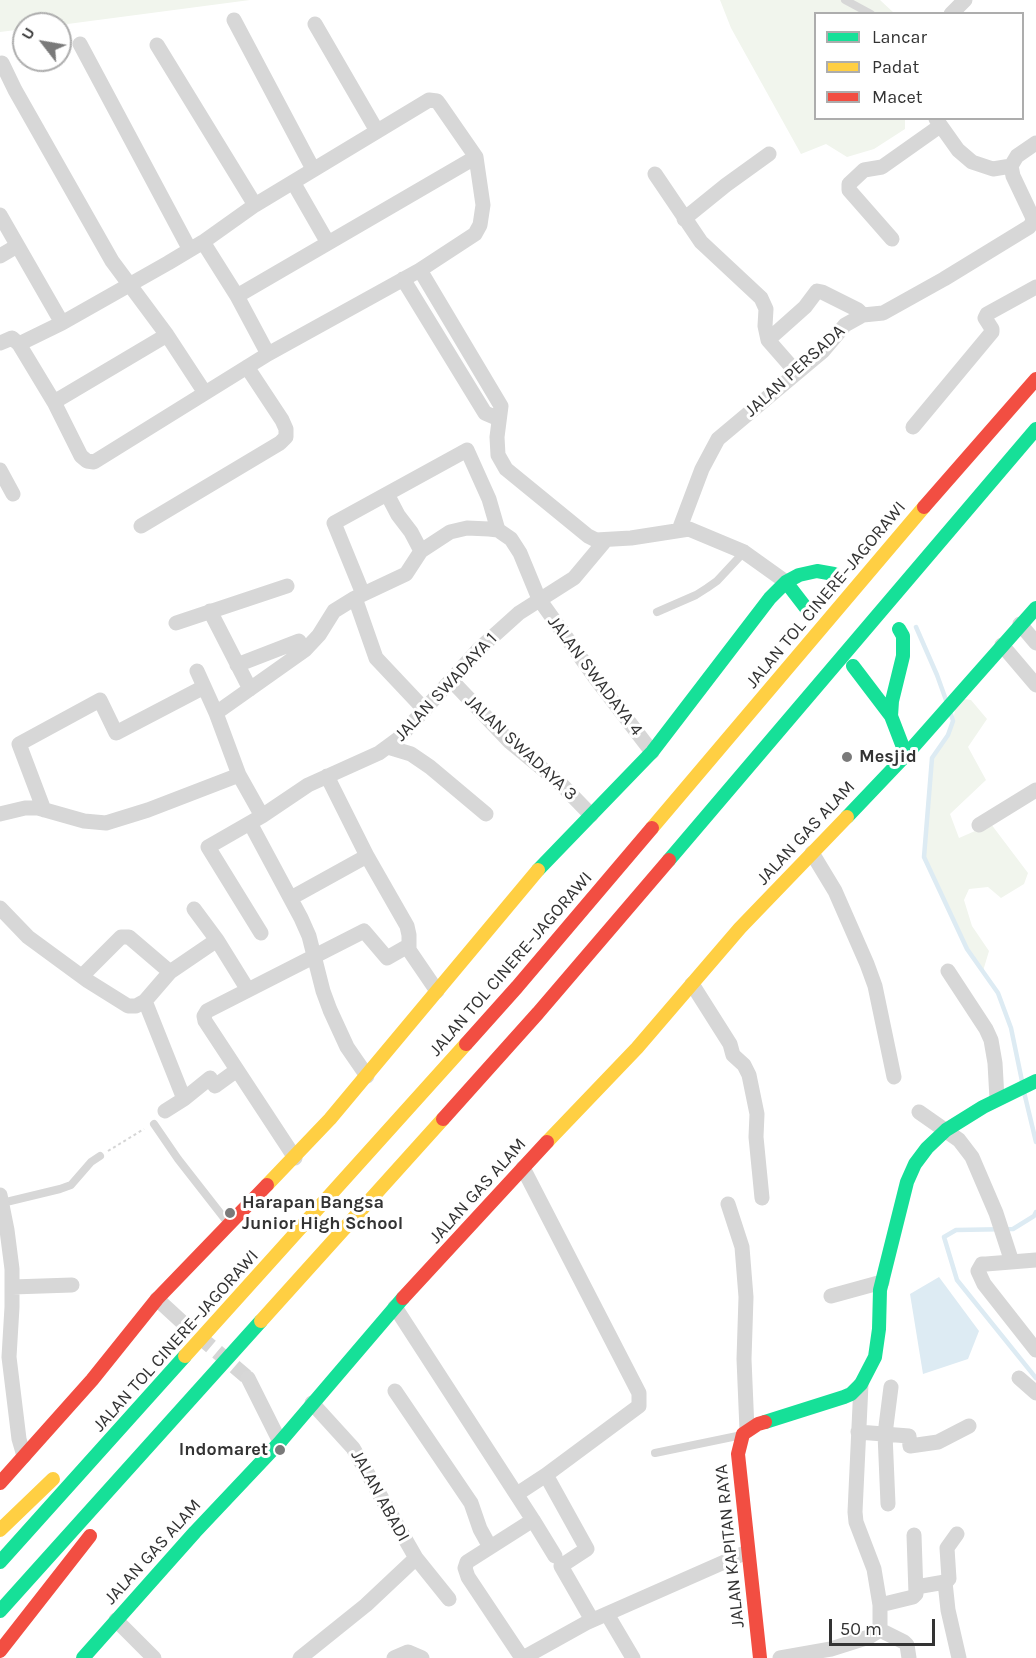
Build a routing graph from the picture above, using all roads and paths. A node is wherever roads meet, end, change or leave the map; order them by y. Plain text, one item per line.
1 (845, 0) edge
2 (965, 0) edge
3 (868, 12) edge
4 (953, 12) edge
5 (234, 20) dead end
6 (315, 24) dead end
7 (80, 44) dead end
8 (157, 45) dead end
9 (2, 63) dead end
10 (938, 122) edge
11 (377, 130) junction
12 (1036, 144) edge
13 (769, 154) dead end
14 (476, 157) junction
15 (1011, 166) junction
16 (313, 170) junction
17 (655, 174) dead end
18 (293, 182) junction
19 (255, 205) junction
20 (0, 215) edge
21 (1034, 218) edge
22 (684, 219) junction
23 (892, 239) dead end
24 (328, 243) junction
25 (17, 246) junction
26 (196, 246) junction
27 (0, 256) edge
28 (420, 270) junction
29 (403, 279) junction
30 (130, 283) junction
31 (1036, 287) edge
32 (237, 296) junction
33 (863, 315) junction
34 (62, 323) junction
35 (167, 335) junction
36 (768, 340) junction
37 (0, 343) edge
38 (19, 344) junction
39 (268, 354) junction
40 (247, 367) junction
41 (796, 372) junction
42 (1036, 379) edge
43 (206, 393) junction
44 (54, 402) junction
45 (499, 420) junction
46 (913, 428) dead end
47 (1036, 429) edge
48 (0, 470) edge
49 (13, 494) dead end
50 (387, 494) junction
51 (141, 526) dead end
52 (498, 530) junction
53 (679, 530) junction
54 (605, 541) junction
55 (421, 551) junction
56 (744, 552) junction
57 (834, 574) dead end
58 (786, 582) junction
59 (287, 586) dead end
60 (359, 596) junction
61 (538, 600) junction
62 (806, 608) dead end
63 (1036, 608) edge
64 (210, 611) junction
65 (657, 612) dead end
66 (176, 623) dead end
67 (1020, 624) junction
68 (899, 629) dead end
69 (299, 641) dead end
70 (1036, 643) edge
71 (1002, 645) junction
72 (237, 665) junction
73 (853, 666) dead end
74 (197, 671) dead end
75 (451, 680) junction
76 (1036, 685) edge
77 (204, 687) junction
78 (250, 689) junction
79 (425, 711) junction
80 (216, 713) junction
81 (891, 716) junction
82 (388, 747) junction
83 (652, 752) junction
84 (906, 755) junction
85 (239, 775) junction
86 (327, 776) junction
87 (1036, 789) edge
88 (44, 810) junction
89 (0, 814) edge
90 (486, 814) dead end
91 (591, 815) junction
92 (256, 819) junction
93 (979, 825) dead end
94 (812, 853) junction
95 (367, 855) junction
96 (291, 898) junction
97 (0, 908) edge
98 (194, 909) dead end
99 (261, 933) dead end
100 (216, 940) junction
101 (408, 946) junction
102 (315, 955) junction
103 (948, 971) dead end
104 (170, 972) junction
105 (82, 976) junction
106 (692, 984) junction
107 (248, 990) junction
108 (437, 991) junction
109 (145, 1001) junction
110 (237, 1070) junction
111 (367, 1076) junction
112 (894, 1077) dead end
113 (1036, 1081) edge
114 (184, 1099) junction
115 (997, 1099) junction
116 (165, 1111) dead end
117 (919, 1112) dead end
118 (154, 1124) joint
119 (946, 1130) junction
120 (100, 1156) joint
121 (295, 1158) junction
122 (523, 1168) junction
123 (762, 1198) dead end
124 (1, 1199) edge
125 (728, 1204) dead end
126 (229, 1225) junction
127 (1036, 1260) edge
128 (1012, 1262) junction
129 (882, 1282) junction
130 (72, 1285) dead end
131 (12, 1287) junction
132 (831, 1296) dead end
133 (157, 1299) junction
134 (395, 1306) junction
135 (182, 1322) tunnel mouth
136 (4, 1341) edge
137 (1033, 1343) edge
138 (189, 1354) junction
139 (248, 1378) tunnel mouth
140 (1019, 1378) dead end
141 (209, 1379) junction
142 (861, 1384) junction
143 (891, 1387) dead end
144 (395, 1391) dead end
145 (1036, 1393) edge
146 (312, 1403) junction
147 (969, 1426) dead end
148 (745, 1432) junction
149 (858, 1432) junction
150 (885, 1434) junction
151 (279, 1442) junction
152 (655, 1453) dead end
153 (24, 1456) junction
154 (546, 1476) junction
155 (0, 1483) edge
156 (517, 1494) junction
157 (888, 1504) dead end
158 (533, 1520) junction
159 (0, 1530) edge
160 (957, 1534) dead end
161 (914, 1535) dead end
162 (490, 1547) junction
163 (747, 1552) junction
164 (555, 1556) dead end
165 (416, 1558) junction
166 (0, 1562) edge
167 (945, 1582) junction
168 (916, 1587) junction
169 (449, 1599) dead end
170 (880, 1605) junction
171 (0, 1611) edge
172 (607, 1614) junction
173 (116, 1620) junction
174 (592, 1620) junction
175 (880, 1630) junction
176 (0, 1651) edge
177 (83, 1658) edge
178 (154, 1658) edge
179 (300, 1658) edge
180 (394, 1658) edge
181 (422, 1658) edge
182 (523, 1658) edge
183 (633, 1658) edge
184 (760, 1658) edge
185 (780, 1658) edge
186 (909, 1658) edge
187 (959, 1658) edge

1 - 3 lane
2 - 4 street
5 - 16 street
6 - 11 street
7 - 26 street
8 - 19 street
9 - 30 street
10 - 15 street
10 - 23 street
11 - 14 street
11 - 16 street
12 - 15 street
13 - 22 street
14 - 24 street
14 - 28 street
15 - 21 street, JALAN PERSADA
16 - 18 street
17 - 22 street
18 - 19 street
18 - 24 street
19 - 26 street
20 - 25 street
21 - 33 street, JALAN PERSADA
22 - 36 street
24 - 32 street
25 - 27 street
25 - 34 street
26 - 30 street
26 - 32 street
28 - 29 street
28 - 45 street
29 - 39 street
29 - 45 street
30 - 34 street
30 - 35 street
31 - 46 street
32 - 39 street
33 - 36 street
33 - 41 street, JALAN PERSADA
34 - 38 street
35 - 43 street
35 - 44 street
36 - 41 street
37 - 38 street
38 - 44 street
39 - 40 street
40 - 43 street
40 - 51 street
41 - 53 street, JALAN PERSADA
42 - 138 main road, JALAN TOL CINERE–JAGORAWI
43 - 44 street
45 - 54 street
47 - 141 main road
48 - 49 street
50 - 52 street
50 - 55 street
50 - 60 street
52 - 55 street
52 - 61 street, JALAN SWADAYA 4
53 - 54 street
53 - 56 street
54 - 61 street, JALAN SWADAYA 1
55 - 60 street
56 - 58 street
56 - 65 lane
57 - 58 main road
58 - 62 main road
58 - 83 main road
59 - 64 street
60 - 78 street
60 - 79 street
61 - 75 street, JALAN SWADAYA 1
61 - 83 street, JALAN SWADAYA 4
63 - 67 main road, JALAN GAS ALAM
64 - 66 street
64 - 72 street
67 - 70 street
67 - 71 main road, JALAN GAS ALAM
68 - 81 main road
69 - 72 street
71 - 76 street
71 - 84 main road, JALAN GAS ALAM
72 - 78 street
73 - 81 main road
74 - 77 street
75 - 79 street, JALAN SWADAYA 1
75 - 91 street, JALAN SWADAYA 3
77 - 80 street
77 - 88 street
78 - 80 street
79 - 82 street, JALAN SWADAYA 1
80 - 85 street
81 - 84 main road
82 - 86 street, JALAN SWADAYA 1
82 - 90 street
83 - 91 main road
84 - 94 main road, JALAN GAS ALAM
85 - 88 street
85 - 92 street
86 - 92 street, JALAN SWADAYA 1
86 - 95 street
87 - 93 street
88 - 89 street
91 - 108 main road
92 - 96 street
92 - 99 street, JALAN SWADAYA 1
94 - 106 main road, JALAN GAS ALAM
94 - 112 street
95 - 96 street
95 - 101 street
96 - 102 street
97 - 105 street
98 - 100 street
100 - 104 street
100 - 107 street
101 - 102 street
101 - 108 street
102 - 107 street
102 - 111 street
103 - 115 street
104 - 105 street
104 - 109 street
105 - 109 street
106 - 122 main road, JALAN GAS ALAM
106 - 123 street
107 - 110 street
108 - 111 main road
109 - 114 street
110 - 114 street
110 - 121 street
111 - 121 main road
113 - 115 main road
114 - 116 street
115 - 119 main road
117 - 119 street
118 - 120 path
118 - 126 lane
119 - 128 street
119 - 129 main road
120 - 124 lane
121 - 126 main road
122 - 134 main road, JALAN GAS ALAM
122 - 154 street
124 - 131 street
125 - 148 street
126 - 133 main road
127 - 128 street
128 - 137 street
129 - 132 street
129 - 142 main road
130 - 131 street
131 - 136 street
133 - 135 street
133 - 153 main road
134 - 146 main road, JALAN GAS ALAM
134 - 156 street
136 - 153 street
138 - 159 main road
138 - 166 main road, JALAN TOL CINERE–JAGORAWI
139 - 151 street
140 - 145 street
141 - 171 main road
141 - 176 main road
142 - 148 main road
142 - 149 street
143 - 150 street
144 - 162 street
146 - 151 main road, JALAN GAS ALAM
146 - 165 street, JALAN ABADI
147 - 150 street
148 - 152 lane
148 - 163 main road, JALAN KAPITAN RAYA
149 - 150 street
149 - 170 street
150 - 157 street
151 - 173 main road, JALAN GAS ALAM
153 - 155 main road
154 - 156 street
154 - 174 street
156 - 158 street
158 - 162 street
158 - 164 street
160 - 167 street
161 - 168 street
162 - 182 street
163 - 172 street
163 - 184 main road, JALAN KAPITAN RAYA
165 - 169 street
165 - 179 street, JALAN ABADI
167 - 168 street
167 - 187 street
168 - 170 street
170 - 175 street
172 - 174 street
172 - 183 street
173 - 177 main road, JALAN GAS ALAM
173 - 178 street
174 - 182 street
175 - 185 street
175 - 186 street
180 - 181 street

